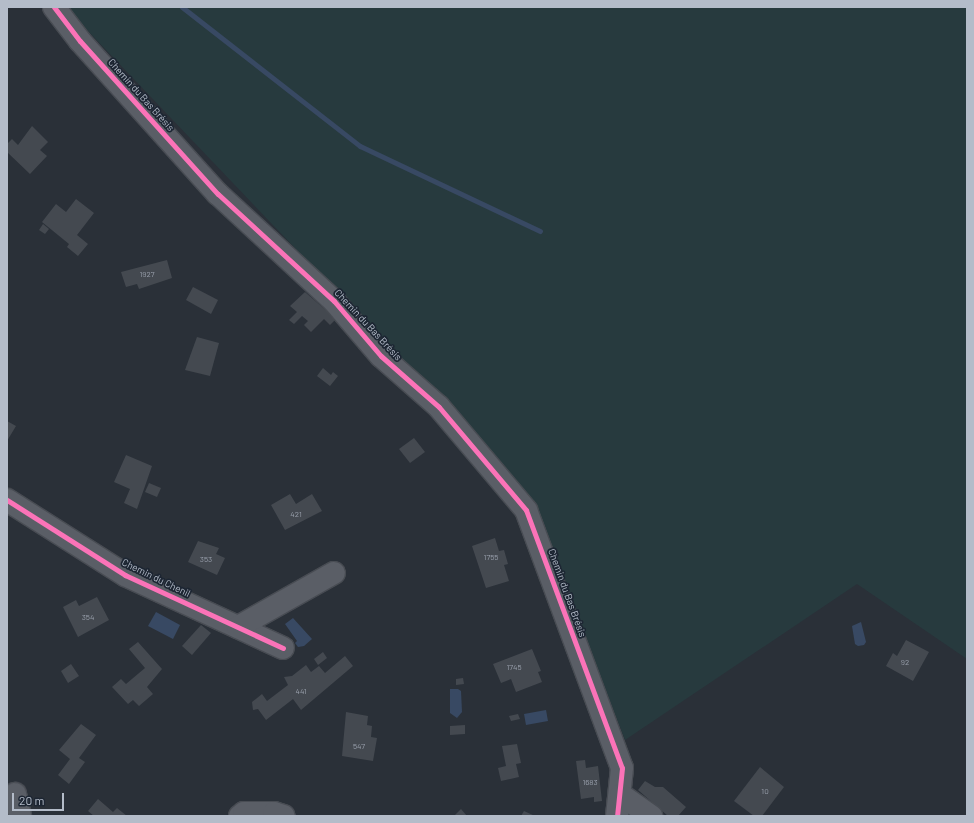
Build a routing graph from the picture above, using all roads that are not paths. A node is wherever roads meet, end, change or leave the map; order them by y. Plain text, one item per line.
1 (54, 7) edge
2 (7, 500) edge
3 (334, 573) dead end
4 (238, 627) junction
5 (283, 648) dead end
6 (15, 794) dead end
7 (621, 795) junction
8 (20, 816) edge
9 (240, 816) edge
10 (284, 816) edge
11 (617, 816) edge
12 (651, 816) edge

1 - 7 street, Chemin du Bas Brésis
2 - 4 street, Chemin du Chenil
3 - 4 street
4 - 5 street, Chemin du Chenil
6 - 8 street
7 - 11 street, Chemin du Bas Brésis
7 - 12 street
9 - 10 street

